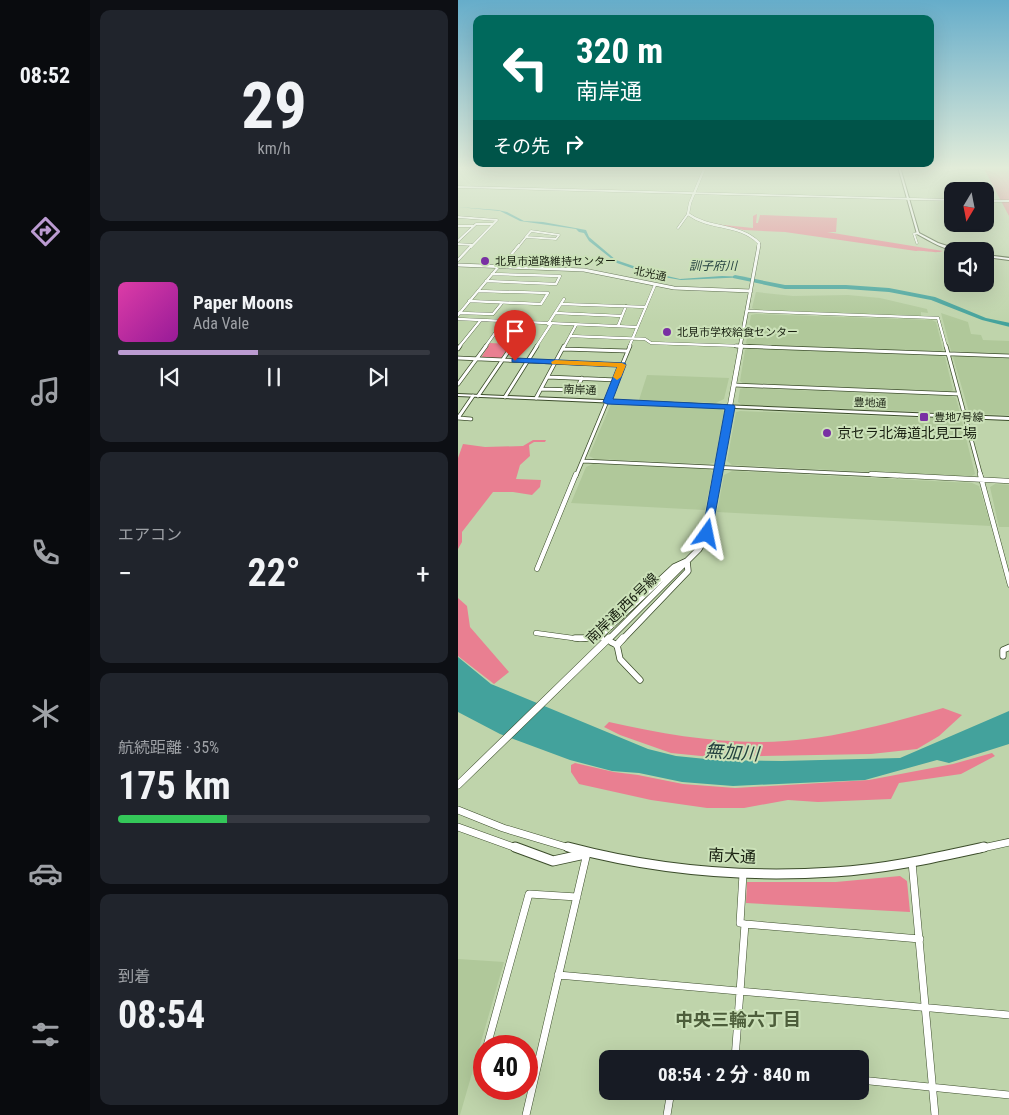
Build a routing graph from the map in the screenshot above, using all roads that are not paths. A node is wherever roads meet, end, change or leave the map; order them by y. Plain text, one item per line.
1 (496, 219) edge
2 (684, 219) edge
3 (697, 219) edge
4 (914, 219) edge
5 (492, 224) junction
6 (458, 226) edge
7 (473, 226) junction
8 (678, 228) dead end
9 (918, 232) junction
10 (458, 234) edge
11 (465, 234) junction
12 (526, 237) junction
13 (458, 243) edge
14 (917, 243) dead end
15 (473, 244) junction
16 (944, 246) edge
17 (994, 257) edge
18 (1010, 259) edge
19 (458, 260) edge
20 (458, 265) edge
21 (501, 266) junction
22 (492, 274) junction
23 (486, 282) junction
24 (655, 285) junction
25 (478, 291) junction
26 (751, 291) junction
27 (564, 299) dead end
28 (469, 301) junction
29 (502, 303) junction
30 (561, 304) junction
31 (626, 306) junction
32 (646, 307) junction
33 (748, 311) junction
34 (555, 313) junction
35 (459, 314) edge
36 (622, 316) junction
37 (458, 319) edge
38 (480, 320) junction
39 (504, 322) junction
40 (527, 323) junction
41 (550, 324) junction
42 (576, 325) junction
43 (618, 326) junction
44 (638, 327) junction
45 (570, 336) junction
46 (633, 338) junction
47 (741, 346) junction
48 (458, 349) edge
49 (563, 349) junction
50 (627, 351) junction
51 (948, 353) junction
52 (1010, 356) edge
53 (458, 358) edge
54 (476, 359) junction
55 (502, 360) junction
56 (528, 361) junction
57 (555, 362) junction
58 (622, 365) junction
59 (548, 377) junction
60 (582, 378) junction
61 (616, 380) junction
62 (458, 384) edge
63 (734, 385) junction
64 (541, 389) junction
65 (959, 394) junction
66 (458, 395) edge
67 (476, 396) junction
68 (505, 397) junction
69 (536, 398) junction
70 (607, 402) junction
71 (730, 407) junction
72 (965, 417) junction
73 (1010, 418) edge
74 (471, 419) dead end
75 (584, 461) junction
76 (720, 468) junction
77 (982, 480) junction
78 (1010, 481) edge
79 (687, 561) junction
80 (537, 569) dead end
81 (1010, 585) edge
82 (536, 633) dead end
83 (601, 637) joint
84 (614, 643) joint
85 (1010, 647) edge
86 (1003, 656) dead end
87 (640, 680) dead end
88 (458, 785) edge
89 (458, 810) edge
90 (458, 828) edge
91 (1010, 842) edge
92 (587, 853) junction
93 (912, 862) junction
94 (743, 872) junction
95 (577, 897) junction
96 (745, 924) junction
97 (920, 939) junction
98 (558, 975) junction
99 (741, 992) junction
100 (925, 1008) junction
101 (1010, 1016) edge
102 (490, 1035) edge
103 (737, 1050) edge
104 (538, 1052) edge
105 (869, 1081) edge
106 (933, 1087) junction
107 (1010, 1095) edge
108 (528, 1100) edge
109 (669, 1100) edge
110 (526, 1115) edge
111 (667, 1115) edge
112 (935, 1115) edge

1 - 5 street
2 - 8 street
3 - 26 street
4 - 9 main road
5 - 7 street
5 - 15 street
6 - 7 street
7 - 11 street
9 - 14 street
9 - 16 main road
10 - 11 street
11 - 13 street
12 - 12 street
12 - 21 street
13 - 15 street
15 - 19 street
17 - 18 main road
20 - 21 street, 北光通
21 - 22 street
21 - 24 street, 北光通
22 - 23 street
22 - 23 street
23 - 25 street
24 - 26 street, 北光通
24 - 32 street
25 - 28 street
25 - 29 street
26 - 33 street
27 - 30 street
28 - 29 street
28 - 35 street
29 - 35 street
30 - 31 street
30 - 34 street
31 - 32 street
31 - 36 street
32 - 44 street
33 - 47 street
33 - 51 street
34 - 36 street
34 - 41 street
36 - 43 street
37 - 38 street
38 - 39 street
38 - 48 street
39 - 40 street
39 - 54 street
40 - 41 street
40 - 55 street
41 - 42 street
41 - 56 street
42 - 43 street
42 - 45 street
43 - 44 street
44 - 46 street
45 - 46 street
45 - 49 street
46 - 47 street
46 - 50 street
47 - 51 street
47 - 63 street
49 - 50 street
49 - 57 street
50 - 58 street
51 - 52 street
51 - 65 street
53 - 54 street
54 - 55 street
54 - 62 street
55 - 56 street
55 - 67 street
56 - 57 street
56 - 68 street
57 - 58 street
57 - 59 street
58 - 61 street
59 - 60 street
59 - 64 street
60 - 61 street
60 - 64 street
61 - 70 street
63 - 65 street
63 - 71 street
64 - 69 street
65 - 72 street
66 - 67 main road, 南岸通
67 - 68 main road, 南岸通
67 - 74 street
68 - 69 main road, 南岸通
69 - 70 main road, 南岸通
70 - 71 main road, 南岸通
70 - 75 street
71 - 72 main road, 豊地通
71 - 76 street, 南岸通;西6号線
72 - 73 main road, 豊地通
72 - 77 street
75 - 76 street
75 - 80 street
76 - 77 street
76 - 79 street, 南岸通;西6号線
77 - 78 street
77 - 81 street
79 - 83 street
79 - 84 street
79 - 88 street, 南岸通;西6号線
82 - 83 street
84 - 87 street
85 - 86 street
89 - 92 street, 南大通
90 - 92 street
91 - 93 street, 南大通
92 - 94 street, 南大通
92 - 95 street
93 - 94 street, 南大通
93 - 97 street
94 - 96 street
95 - 98 street
95 - 102 street
96 - 97 street
96 - 99 street
97 - 100 street
98 - 99 street
98 - 104 street
99 - 100 street
99 - 103 street
100 - 101 street
100 - 106 street
105 - 106 street
106 - 107 street
106 - 112 street
108 - 110 street
109 - 111 street

